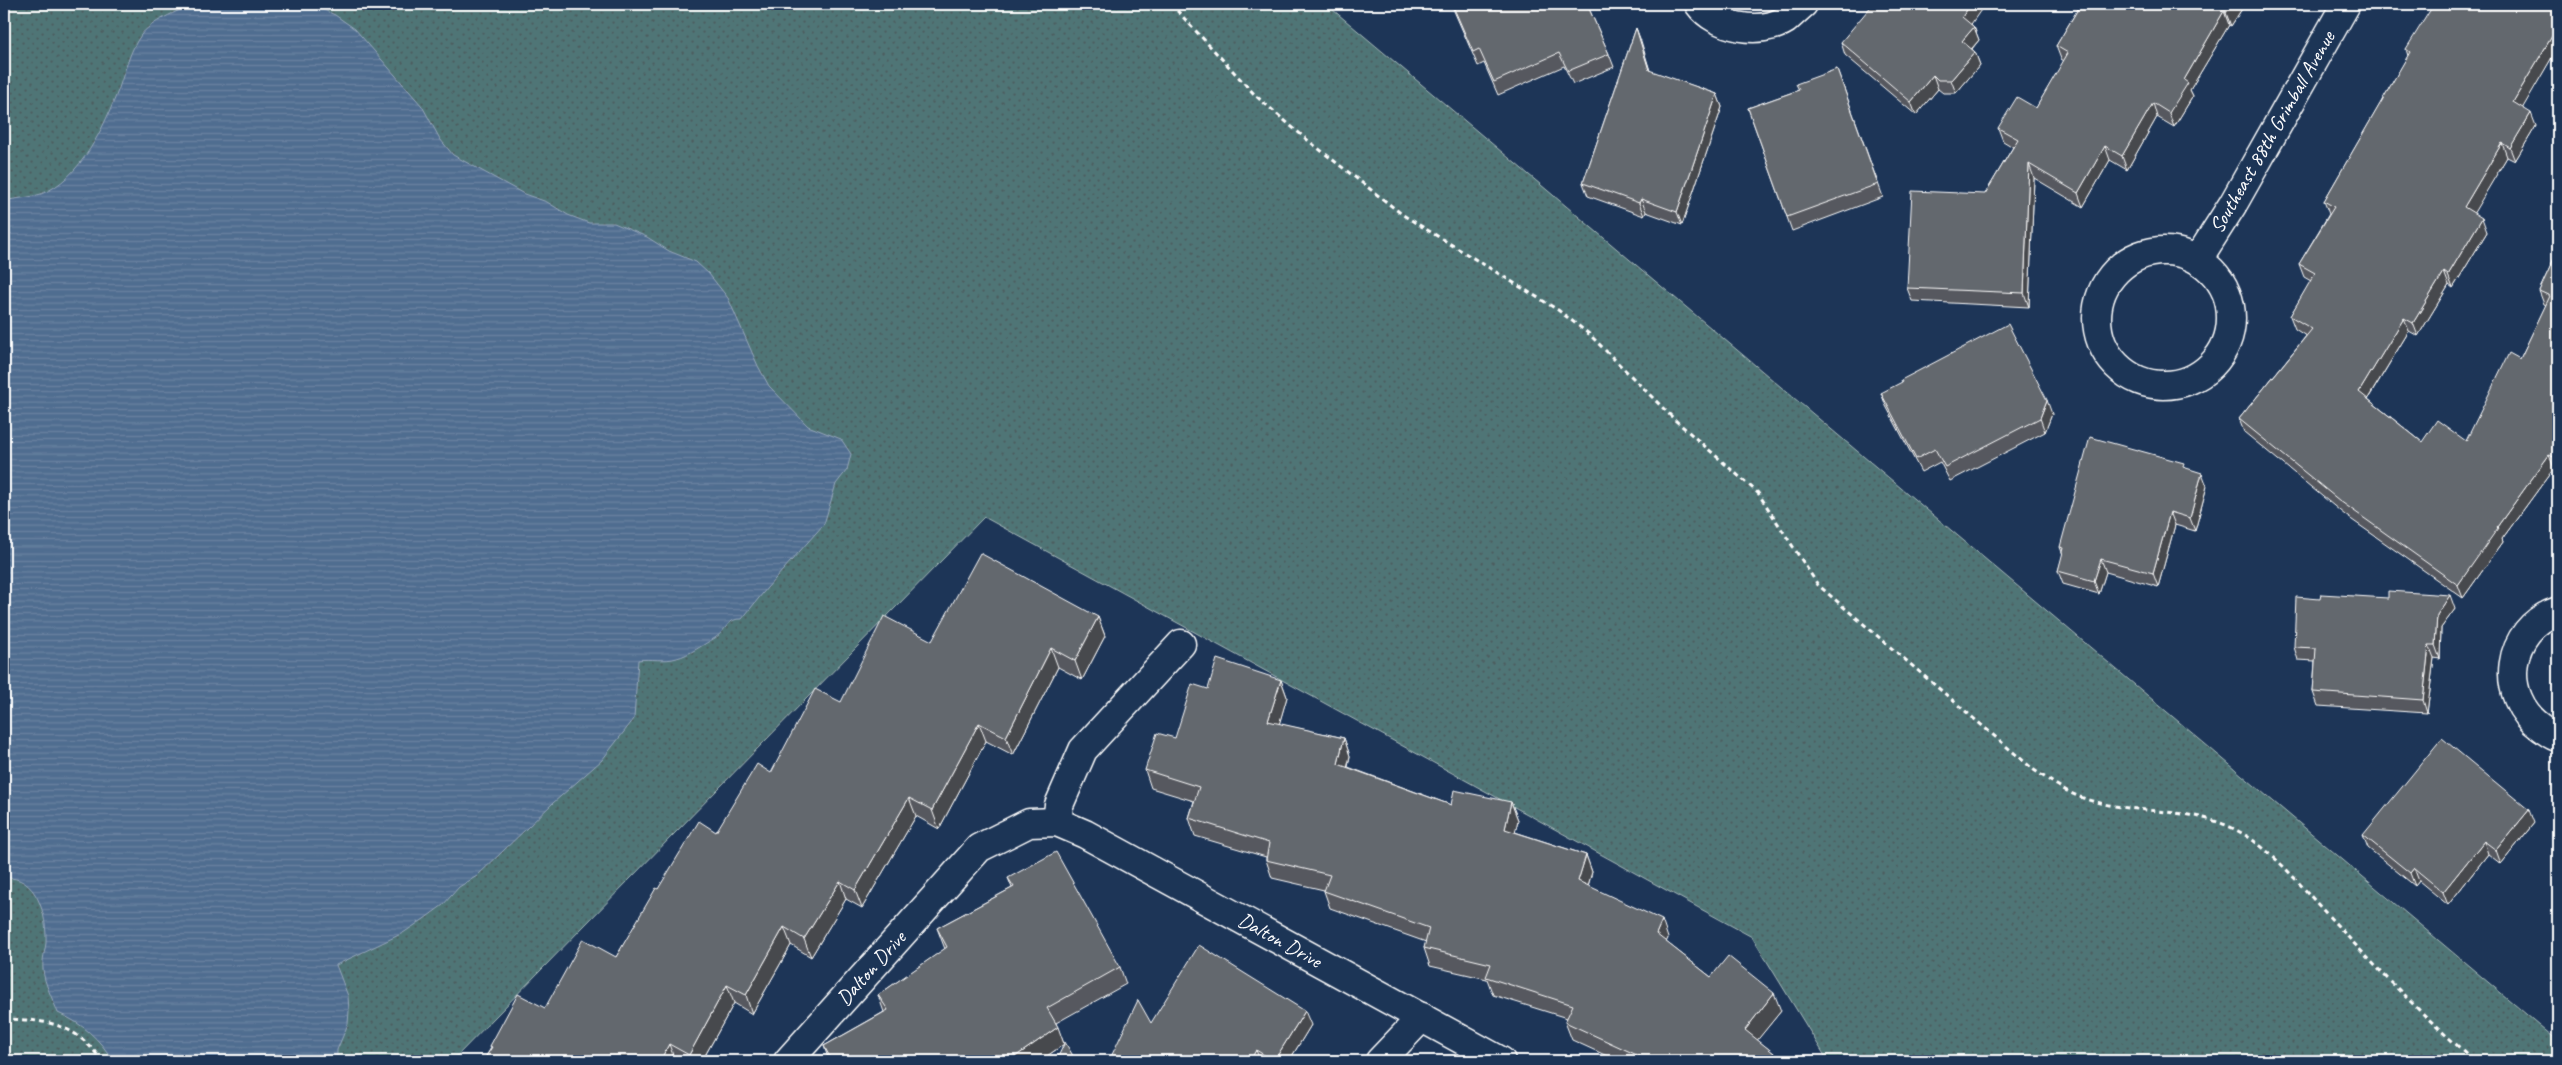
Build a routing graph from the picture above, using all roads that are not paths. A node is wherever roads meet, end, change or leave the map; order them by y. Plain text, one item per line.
1 (1699, 4) edge
2 (1802, 4) edge
3 (2346, 4) edge
4 (2198, 259) junction
5 (2558, 611) edge
6 (1181, 644) dead end
7 (2558, 737) edge
8 (1057, 822) junction
9 (1422, 1017) junction
10 (788, 1061) edge
11 (1380, 1061) edge
12 (1502, 1061) edge

1 - 2 street
3 - 4 street, Southeast 88th Grimball Avenue
4 - 4 street
5 - 7 street
6 - 8 street
8 - 9 street, Dalton Drive
8 - 10 street, Dalton Drive
9 - 11 street
9 - 12 street, Dalton Drive

